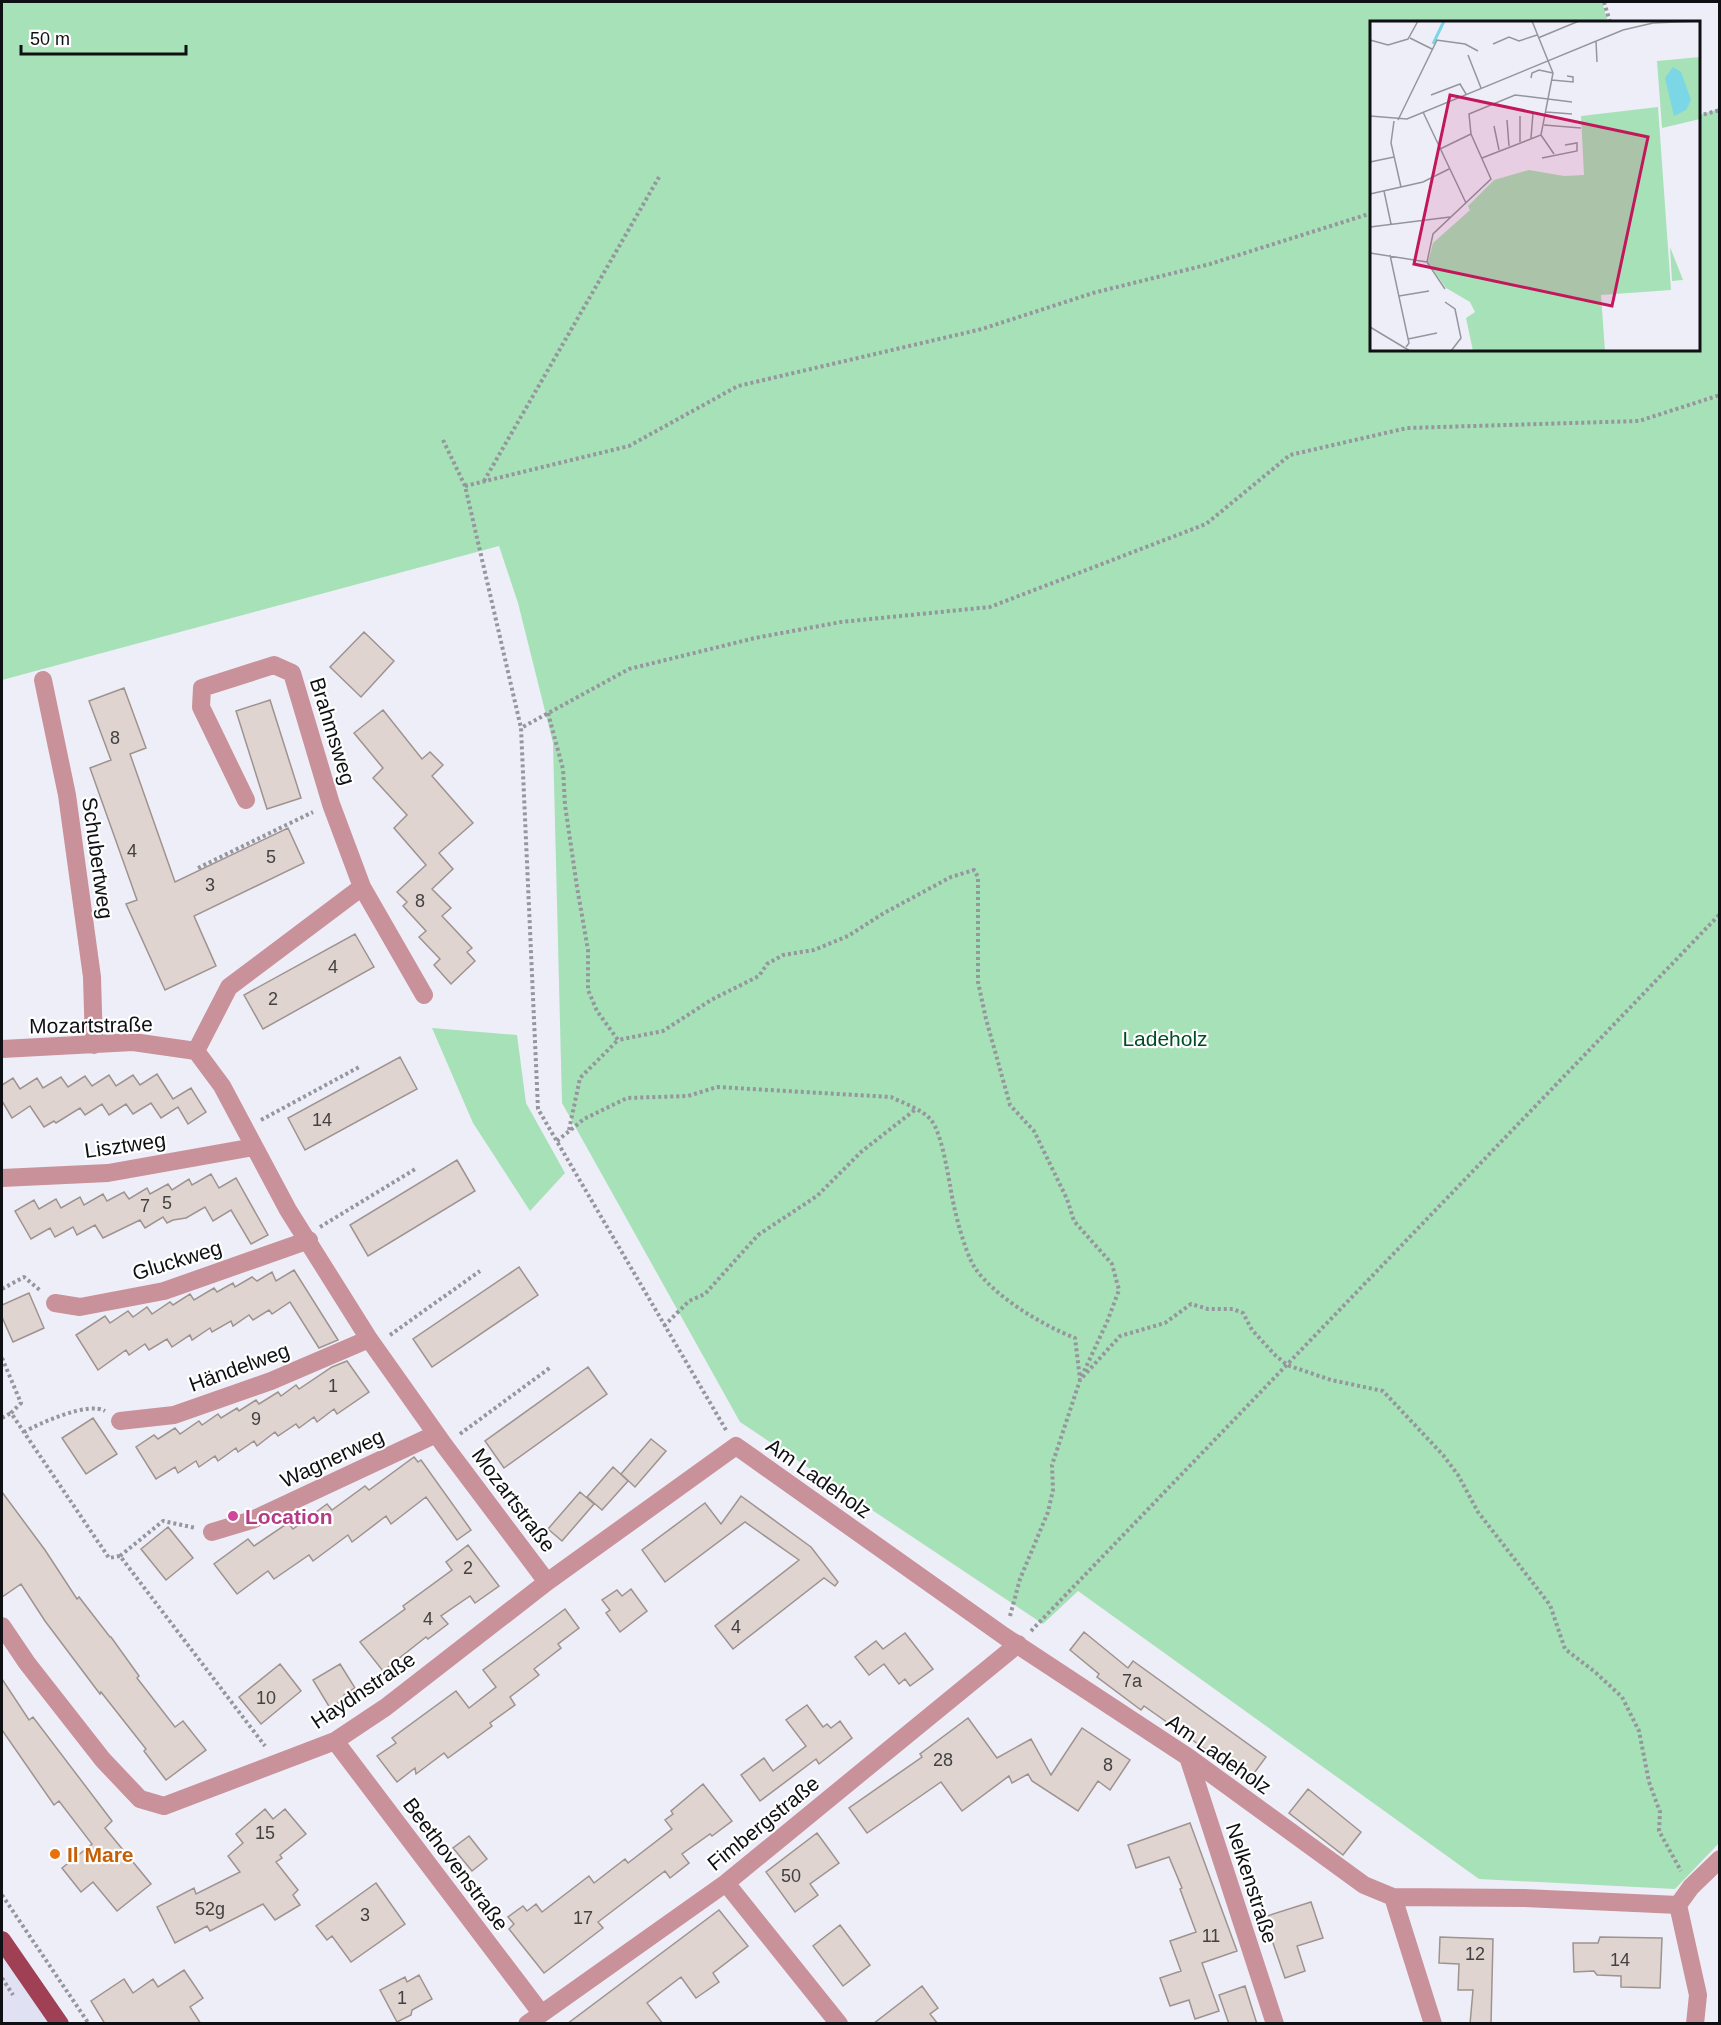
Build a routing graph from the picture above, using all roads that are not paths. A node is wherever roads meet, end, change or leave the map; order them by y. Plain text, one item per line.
1 (43, 680) dead end
2 (246, 800) dead end
3 (362, 886) junction
4 (424, 995) dead end
5 (94, 1045) junction
6 (2, 1049) edge
7 (196, 1051) junction
8 (254, 1147) junction
9 (2, 1178) edge
10 (307, 1238) junction
11 (55, 1303) road end
12 (372, 1343) junction
13 (120, 1421) road end
14 (440, 1440) junction
15 (736, 1446) joint
16 (212, 1532) road end
17 (547, 1582) junction
18 (2, 1626) edge
19 (1011, 1640) junction
20 (335, 1741) junction
21 (1188, 1757) junction
22 (1719, 1858) edge
23 (726, 1883) junction
24 (1393, 1897) junction
25 (1678, 1905) junction
26 (2, 1940) edge
27 (534, 2018) edge
28 (60, 2024) edge
29 (839, 2024) edge
30 (1275, 2024) edge
31 (1433, 2024) edge
32 (1695, 2024) edge

1 - 5 street, Schubertweg
2 - 3 street, Brahmsweg
3 - 4 street, Brahmsweg
3 - 7 street
5 - 6 street, Mozartstraße
5 - 7 street, Mozartstraße
7 - 8 street, Mozartstraße
8 - 9 street, Lisztweg
8 - 10 street, Mozartstraße
10 - 11 street, Gluckweg
10 - 12 street, Mozartstraße
12 - 13 street, Händelweg
12 - 14 street, Mozartstraße
14 - 16 street, Wagnerweg
14 - 17 street, Mozartstraße
15 - 17 street, Haydnstraße
15 - 19 street, Am Ladeholz
17 - 20 street, Haydnstraße
18 - 20 street, Haydnstraße
19 - 21 street, Am Ladeholz
19 - 23 street, Fimbergstraße
20 - 27 street, Beethovenstraße
21 - 24 street, Am Ladeholz
21 - 30 street, Nelkenstraße
22 - 25 street
23 - 27 street, Fimbergstraße
23 - 29 street
24 - 25 street, Am Ladeholz
24 - 31 street
25 - 32 street
26 - 28 main road

